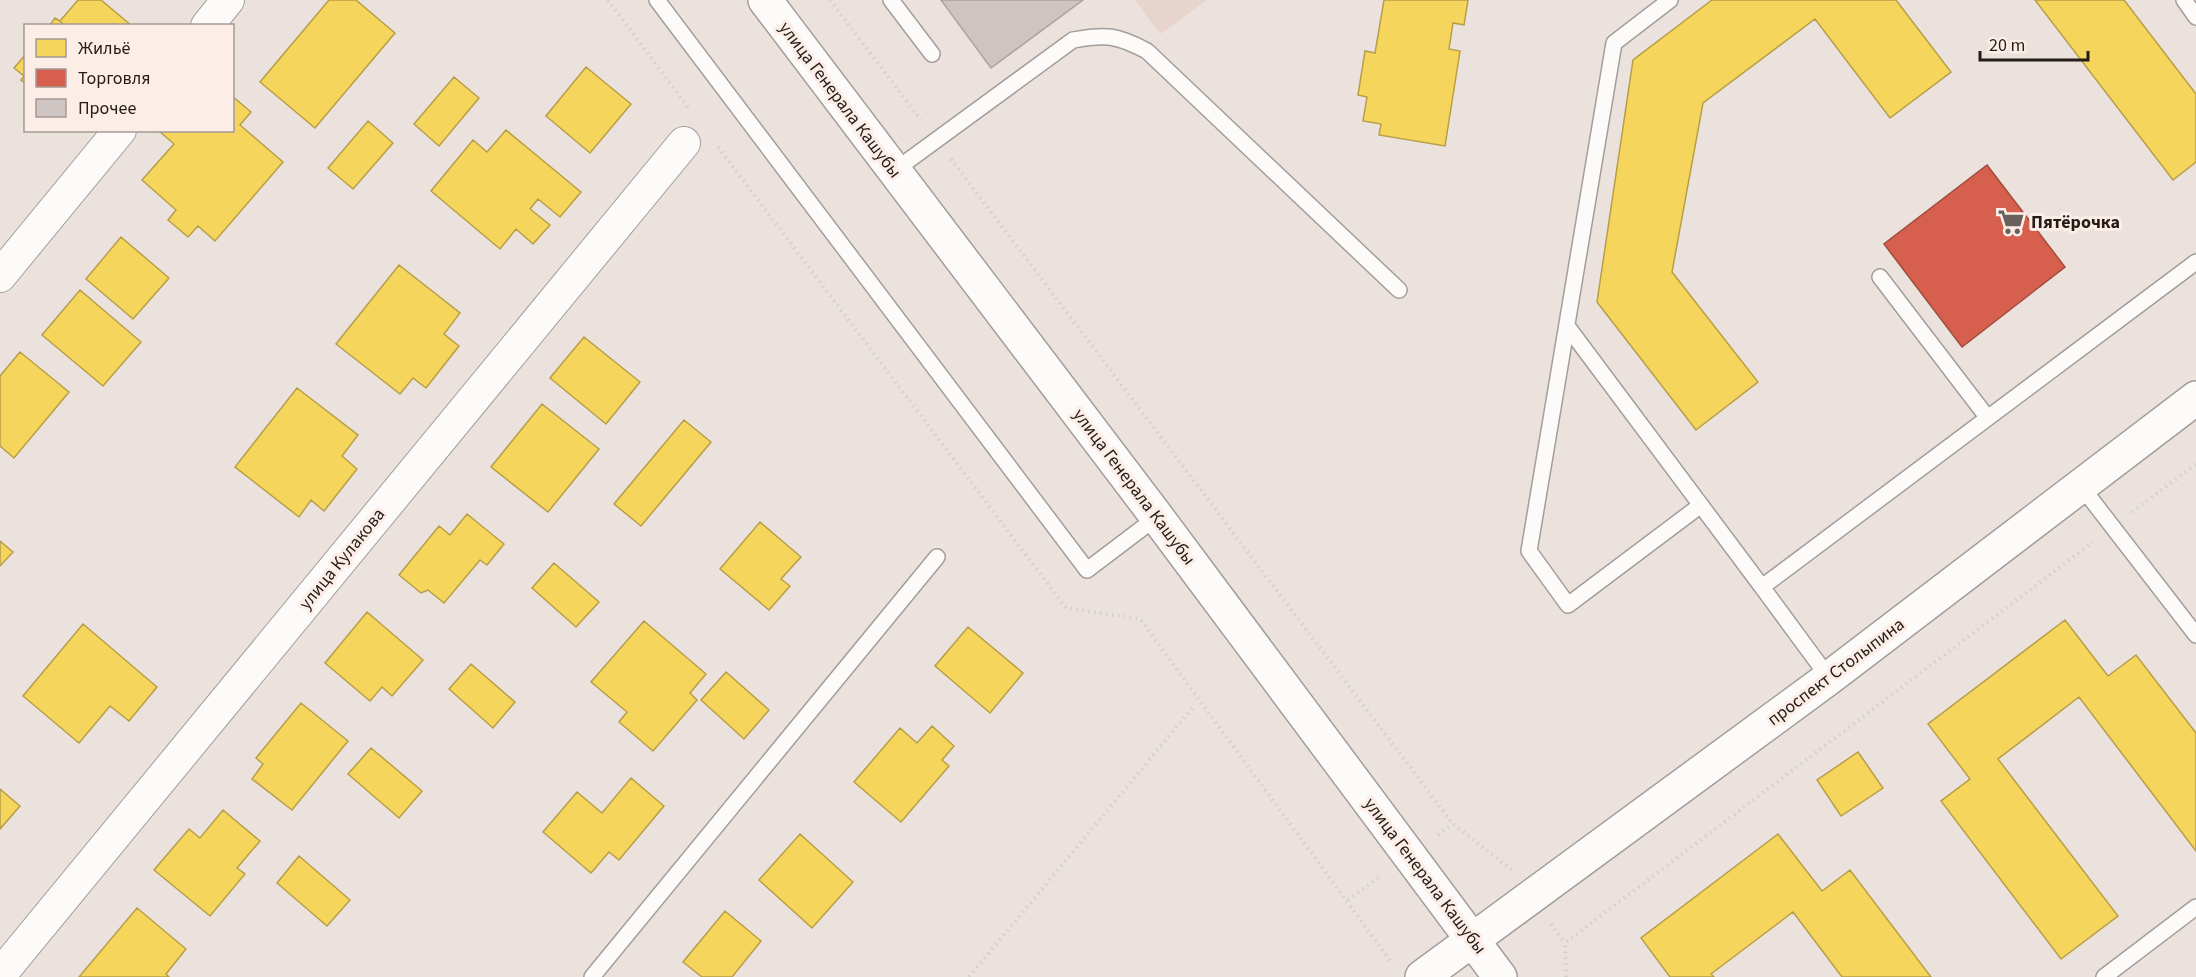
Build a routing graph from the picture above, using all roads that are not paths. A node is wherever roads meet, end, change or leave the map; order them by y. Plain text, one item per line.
1 (228, 0) edge
2 (657, 0) edge
3 (765, 0) edge
4 (891, 0) edge
5 (1671, 0) edge
6 (2184, 0) edge
7 (2196, 17) edge
8 (209, 24) edge
9 (932, 54) dead end
10 (118, 132) edge
11 (684, 143) dead end
12 (894, 171) junction
13 (2196, 262) edge
14 (0, 276) edge
15 (1880, 277) dead end
16 (1399, 290) dead end
17 (1567, 326) junction
18 (2196, 399) edge
19 (1987, 417) junction
20 (2081, 486) junction
21 (1701, 505) junction
22 (1157, 517) junction
23 (937, 557) dead end
24 (1762, 587) junction
25 (2196, 635) edge
26 (1828, 678) junction
27 (2196, 907) edge
28 (1472, 940) junction
29 (0, 975) edge
30 (592, 977) edge
31 (1422, 977) edge
32 (1500, 977) edge
33 (2104, 977) edge

1 - 8 street
2 - 22 lane
3 - 12 street, улица Генерала Кашубы
4 - 9 lane
5 - 17 lane
6 - 7 lane
10 - 14 street
11 - 29 street, улица Кулакова
12 - 16 lane
12 - 22 street, улица Генерала Кашубы
13 - 19 lane
15 - 19 lane
17 - 21 lane
17 - 21 lane
18 - 20 street, проспект Столыпина
19 - 24 lane
20 - 25 lane
20 - 26 street, проспект Столыпина
21 - 24 lane
22 - 28 street, улица Генерала Кашубы
23 - 30 lane
24 - 26 lane
26 - 28 street, проспект Столыпина
27 - 33 lane
28 - 31 street, проспект Столыпина
28 - 32 street, улица Генерала Кашубы

